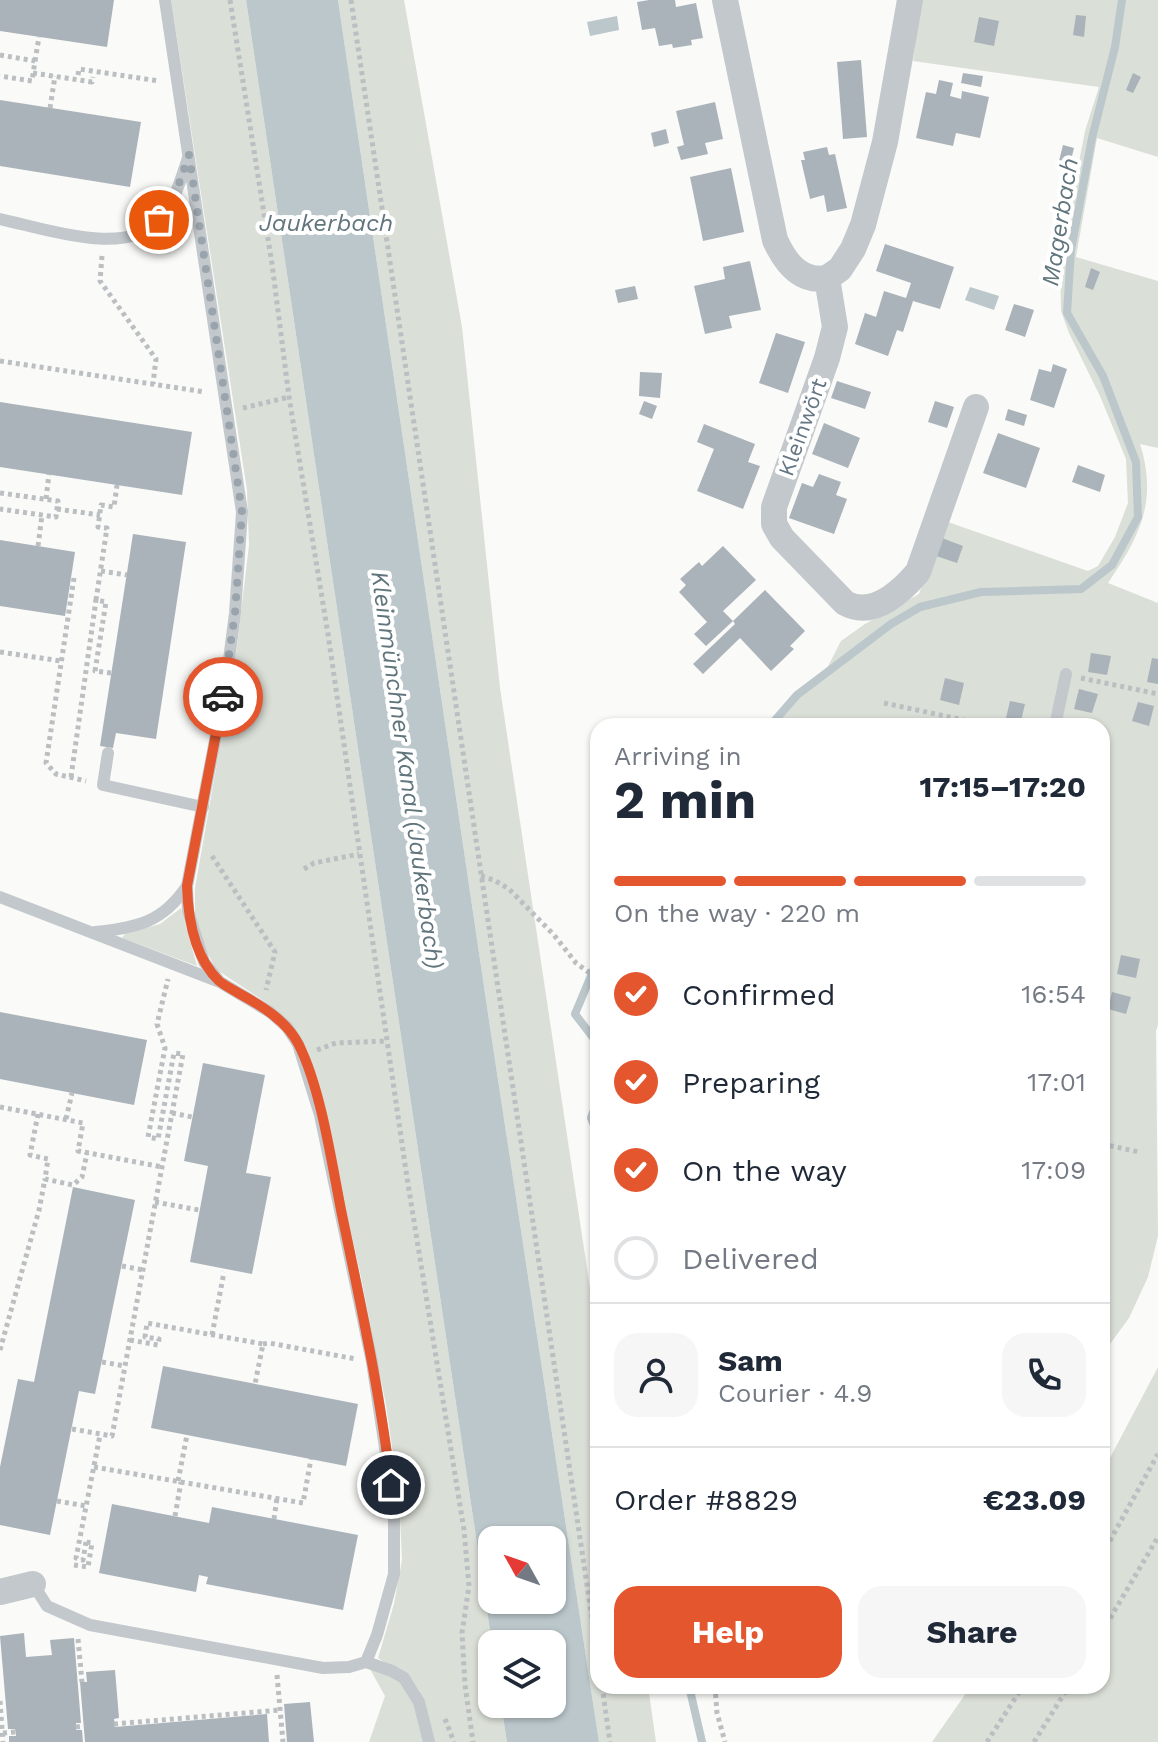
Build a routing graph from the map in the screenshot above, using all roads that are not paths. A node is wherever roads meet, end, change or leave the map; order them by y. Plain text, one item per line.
1 (165, 0) edge
2 (725, 0) edge
3 (910, 0) edge
4 (189, 155) junction
5 (0, 219) edge
6 (827, 278) junction
7 (976, 407) dead end
8 (1066, 674) road end
9 (1057, 718) edge
10 (108, 753) dead end
11 (203, 807) junction
12 (187, 886) junction
13 (0, 897) edge
14 (90, 932) junction
15 (220, 982) junction
16 (33, 1584) joint
17 (0, 1592) edge
18 (366, 1662) junction
19 (429, 1742) edge

1 - 4 lane
2 - 6 street
3 - 6 street
4 - 5 lane
4 - 11 lane
6 - 7 street, Kleinwört
8 - 9 lane
10 - 11 lane
11 - 12 lane
12 - 14 lane
12 - 15 lane
13 - 14 lane
14 - 15 lane
15 - 18 lane
16 - 17 street
16 - 18 lane
18 - 19 lane

